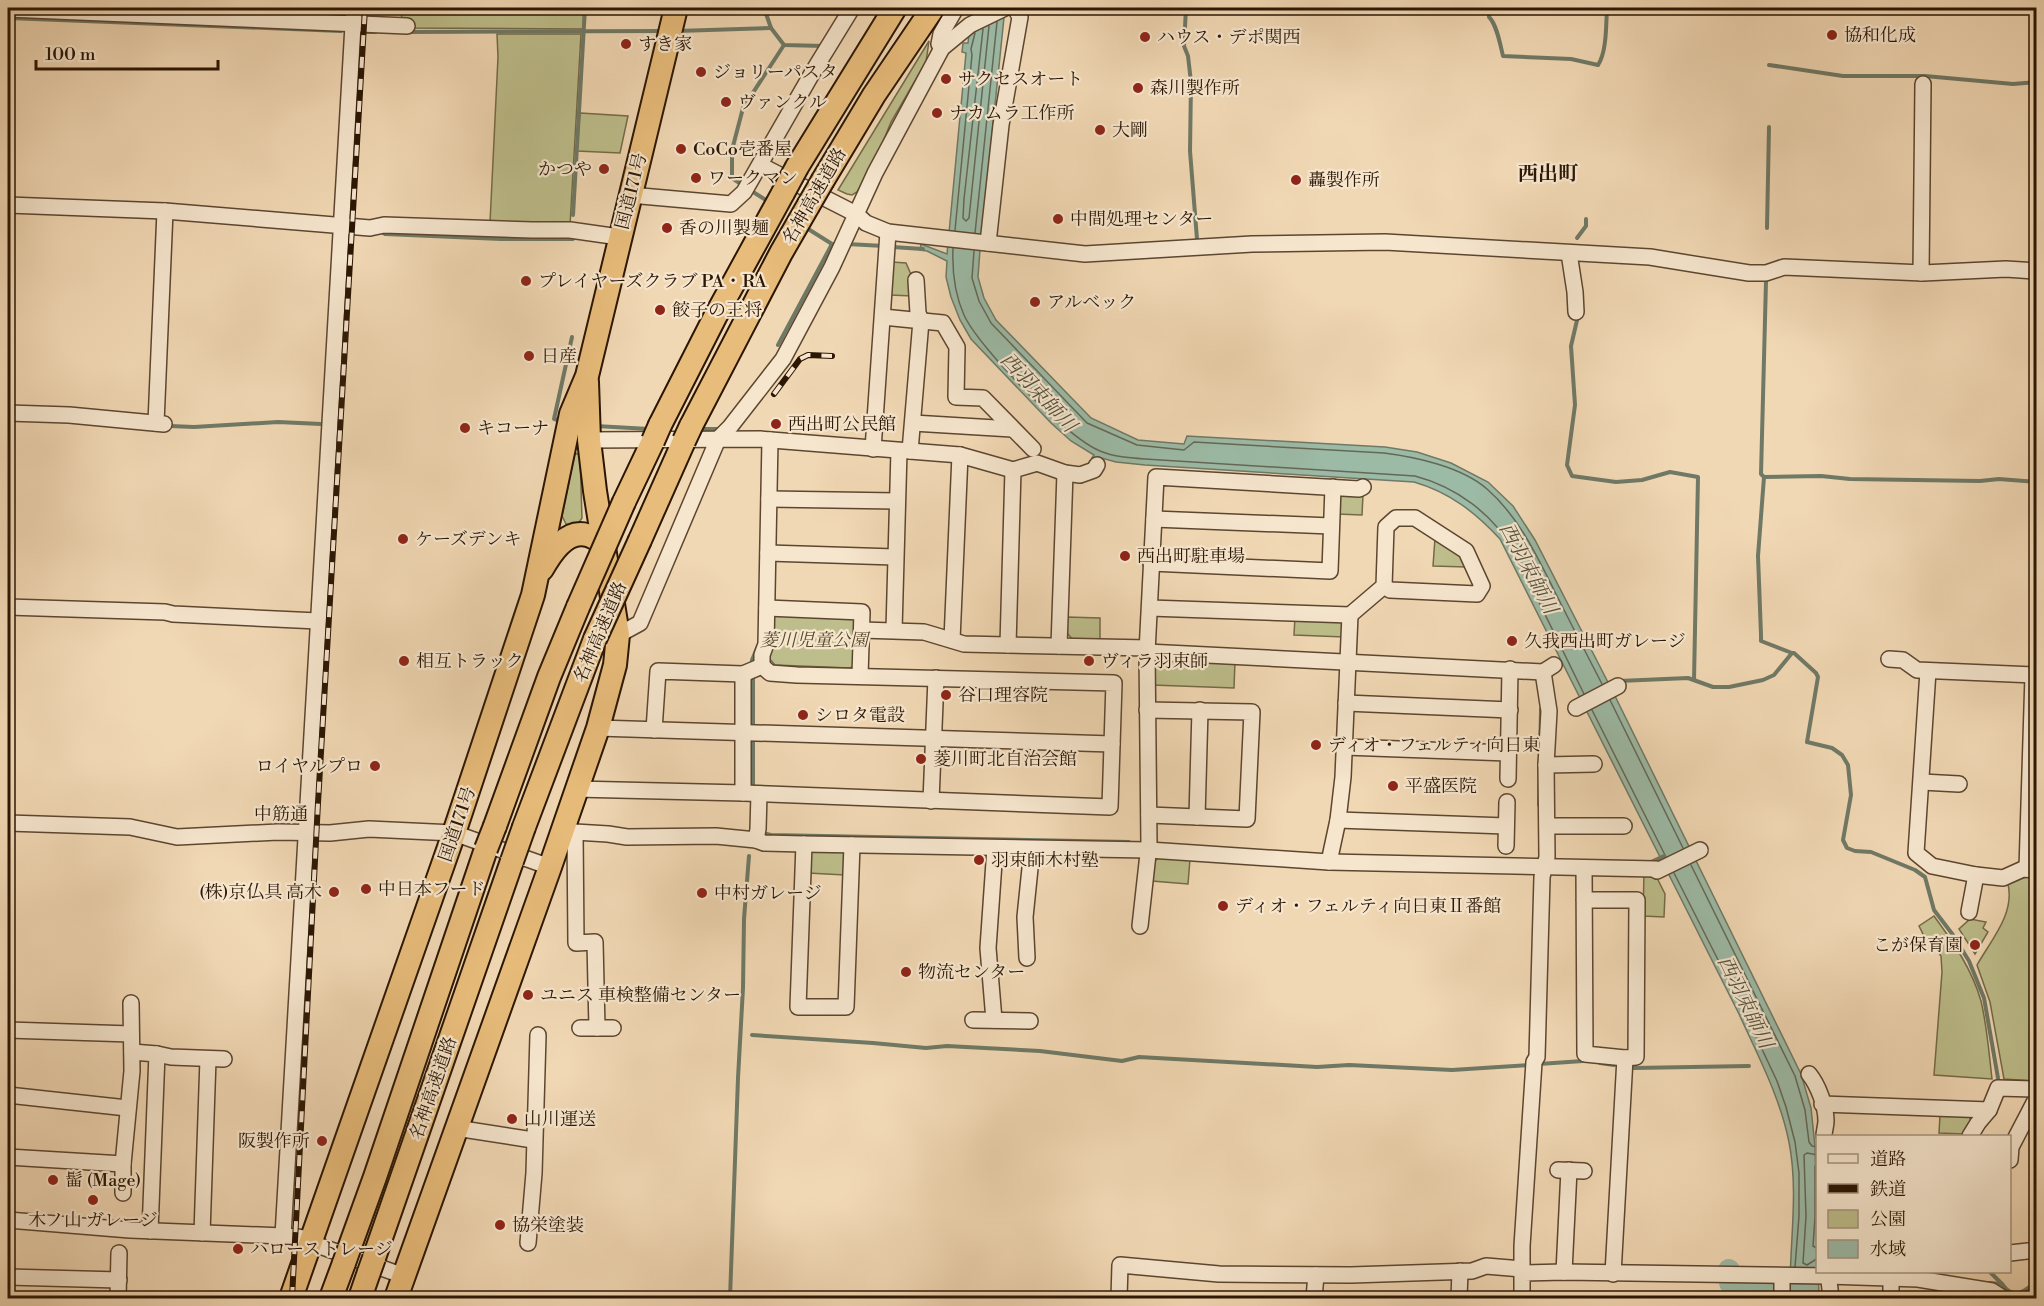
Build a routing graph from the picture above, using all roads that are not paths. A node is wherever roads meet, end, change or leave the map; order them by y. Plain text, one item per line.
1 (354, 8) edge
2 (852, 8) edge
3 (895, 8) edge
4 (933, 8) edge
5 (956, 8) edge
6 (1005, 8) edge
7 (1015, 8) edge
8 (8, 9) edge
9 (353, 23) junction
10 (672, 23) edge
11 (407, 26) dead end
12 (942, 48) junction
13 (1923, 84) dead end
14 (759, 165) junction
15 (630, 195) junction
16 (8, 205) edge
17 (165, 211) junction
18 (855, 214) junction
19 (342, 221) junction
20 (619, 237) junction
21 (888, 240) junction
22 (988, 243) junction
23 (1569, 253) junction
24 (2037, 272) edge
25 (1921, 273) junction
26 (916, 280) dead end
27 (1576, 312) dead end
28 (883, 317) junction
29 (921, 321) junction
30 (8, 413) edge
31 (582, 426) junction
32 (1012, 429) junction
33 (718, 439) junction
34 (766, 440) junction
35 (908, 440) junction
36 (873, 441) junction
37 (1033, 449) dead end
38 (960, 455) junction
39 (1097, 465) dead end
40 (1013, 470) junction
41 (1065, 473) junction
42 (1333, 487) junction
43 (1363, 487) dead end
44 (769, 499) junction
45 (897, 501) junction
46 (1154, 519) junction
47 (1331, 526) junction
48 (604, 544) junction
49 (768, 553) junction
50 (895, 557) junction
51 (1152, 563) junction
52 (538, 576) junction
53 (1384, 586) junction
54 (8, 607) edge
55 (767, 608) junction
56 (1150, 608) junction
57 (1350, 615) junction
58 (318, 621) junction
59 (862, 630) junction
60 (894, 630) junction
61 (618, 635) junction
62 (952, 640) junction
63 (1008, 645) junction
64 (1059, 646) junction
65 (1147, 650) junction
66 (1889, 659) dead end
67 (1347, 661) junction
68 (1510, 669) junction
69 (752, 670) junction
70 (1928, 671) junction
71 (2035, 675) edge
72 (860, 676) junction
73 (936, 678) junction
74 (1618, 686) dead end
75 (1346, 703) junction
76 (1576, 708) dead end
77 (1147, 710) junction
78 (1200, 710) junction
79 (1510, 710) junction
80 (598, 728) junction
81 (654, 730) junction
82 (749, 733) junction
83 (934, 739) junction
84 (1112, 744) junction
85 (1345, 747) junction
86 (1508, 753) junction
87 (1594, 764) dead end
88 (1546, 765) junction
89 (1508, 778) dead end
90 (1922, 782) junction
91 (1959, 784) dead end
92 (576, 789) junction
93 (2033, 792) edge
94 (752, 794) junction
95 (931, 801) junction
96 (1507, 802) dead end
97 (1149, 815) junction
98 (1197, 817) junction
99 (1338, 820) junction
100 (8, 823) edge
101 (1506, 826) junction
102 (1548, 826) junction
103 (1624, 826) dead end
104 (569, 830) junction
105 (307, 833) junction
106 (454, 833) junction
107 (757, 835) junction
108 (804, 844) junction
109 (852, 845) junction
110 (1149, 845) junction
111 (1506, 846) dead end
112 (995, 848) junction
113 (1032, 849) junction
114 (1700, 850) dead end
115 (1330, 858) junction
116 (1547, 862) junction
117 (550, 867) junction
118 (1584, 868) junction
119 (2032, 870) edge
120 (1976, 875) junction
121 (1584, 900) junction
122 (1969, 912) dead end
123 (1140, 926) dead end
124 (1023, 950) dead end
125 (131, 1003) dead end
126 (974, 1020) dead end
127 (994, 1020) junction
128 (1030, 1021) dead end
129 (580, 1028) dead end
130 (8, 1030) edge
131 (131, 1034) junction
132 (538, 1035) dead end
133 (132, 1052) junction
134 (157, 1054) junction
135 (1625, 1058) junction
136 (1809, 1074) dead end
137 (2037, 1089) edge
138 (8, 1095) edge
139 (2037, 1099) edge
140 (1822, 1104) junction
141 (127, 1108) junction
142 (1989, 1110) junction
143 (456, 1128) junction
144 (1824, 1135) edge
145 (1971, 1135) edge
146 (533, 1140) junction
147 (2011, 1147) edge
148 (8, 1157) edge
149 (123, 1164) junction
150 (1570, 1170) dead end
151 (123, 1193) dead end
152 (8, 1220) edge
153 (150, 1231) junction
154 (202, 1233) junction
155 (283, 1236) junction
156 (311, 1240) junction
157 (528, 1243) dead end
158 (2037, 1250) edge
159 (119, 1253) dead end
160 (2011, 1253) edge
161 (1564, 1268) junction
162 (1613, 1270) junction
163 (1460, 1271) junction
164 (1527, 1272) junction
165 (1828, 1274) edge
166 (1316, 1275) junction
167 (404, 1276) junction
168 (8, 1277) edge
169 (1782, 1277) junction
170 (1891, 1279) junction
171 (118, 1280) junction
172 (2037, 1294) edge
173 (118, 1299) edge
174 (291, 1299) edge
175 (330, 1299) edge
176 (360, 1299) edge
177 (396, 1299) edge
178 (1119, 1299) edge
179 (1314, 1299) edge
180 (1459, 1299) edge
181 (1522, 1299) edge
182 (1782, 1299) edge
183 (1831, 1299) edge
184 (1892, 1299) edge
185 (2002, 1299) edge
186 (2030, 1299) edge

1 - 9 street
2 - 14 street
3 - 175 highway, 名神高速道路, bridge
4 - 176 highway, 名神高速道路, bridge
5 - 12 street
6 - 12 street
7 - 22 street
8 - 9 street
9 - 11 street
9 - 19 street
10 - 15 highway, 国道171号
12 - 18 street
13 - 25 street
14 - 15 street
14 - 18 street
15 - 20 highway, 国道171号
16 - 17 street
17 - 19 street
17 - 30 street
18 - 21 street
18 - 33 street
19 - 20 street
19 - 58 street
20 - 31 highway, 国道171号
21 - 22 street
21 - 28 street
22 - 23 street
23 - 25 street
23 - 27 street
24 - 25 street
26 - 29 street
28 - 29 street
28 - 36 street
29 - 32 street
29 - 35 street
31 - 33 street
31 - 48 highway, 国道171号
31 - 52 highway, 国道171号
32 - 35 street
32 - 37 street
33 - 34 street
33 - 61 street
34 - 36 street
34 - 44 street
35 - 36 street
35 - 38 street
35 - 45 street
38 - 40 street
38 - 62 street
39 - 41 street
40 - 41 street
40 - 63 street
41 - 64 street
42 - 43 street
42 - 46 street
42 - 47 street
44 - 45 street
44 - 49 street
45 - 50 street
46 - 47 street
46 - 51 street
47 - 51 street
48 - 52 highway
48 - 61 highway, 国道171号
49 - 50 street
49 - 55 street
50 - 60 street
51 - 56 street
52 - 106 highway, 国道171号
53 - 53 street
53 - 57 street
54 - 58 street
55 - 59 street
55 - 69 street
56 - 57 street
56 - 65 street
57 - 67 street
58 - 105 street
59 - 60 street
59 - 72 street
60 - 62 street
61 - 80 highway, 国道171号
62 - 63 street
63 - 64 street
64 - 65 street
65 - 67 street
65 - 77 street
66 - 70 street
67 - 68 street
67 - 75 street
68 - 79 street
68 - 88 street
69 - 72 street
69 - 81 street
69 - 82 street
70 - 71 street
70 - 90 street
71 - 93 street
72 - 73 street
73 - 83 street
73 - 84 street
74 - 76 street
75 - 79 street
75 - 85 street
77 - 78 street
77 - 97 street
78 - 98 street
78 - 98 street
79 - 86 street
80 - 81 street
80 - 92 highway, 国道171号
81 - 82 street
82 - 83 street
82 - 94 street
83 - 84 street
83 - 95 street
84 - 95 street
85 - 86 street
85 - 99 street
86 - 89 street
87 - 88 street
88 - 102 street
90 - 91 street
90 - 120 street
92 - 94 street
92 - 104 highway, 国道171号
93 - 119 street
94 - 95 street
94 - 107 street
96 - 101 street
97 - 98 street
97 - 110 street
99 - 101 street
99 - 115 street
100 - 105 street, 中筋通
101 - 111 street
102 - 103 street
102 - 116 street
104 - 107 street
104 - 117 highway, 国道171号
104 - 129 street
105 - 106 street, 中筋通
105 - 155 street
106 - 117 street, 中筋通
106 - 156 highway, 国道171号
107 - 108 street
108 - 109 street
108 - 109 street
109 - 112 street
110 - 113 street
110 - 115 street
110 - 123 street
112 - 113 street
112 - 127 street
113 - 124 street
114 - 118 street
115 - 116 street
116 - 118 street
116 - 164 street
117 - 143 highway, 国道171号
118 - 121 street
119 - 120 street
120 - 122 street
121 - 135 street
121 - 135 street
125 - 131 street
126 - 127 street
127 - 128 street
130 - 131 street
131 - 133 street
132 - 146 street
133 - 134 street
133 - 141 street
134 - 153 street
134 - 154 street
135 - 162 street
136 - 140 street
137 - 142 street
138 - 141 street
139 - 147 street
140 - 142 street
140 - 144 street
141 - 149 street
142 - 145 street
143 - 146 street
143 - 167 highway, 国道171号
146 - 157 street
148 - 149 street
149 - 151 street
150 - 161 street
152 - 153 street
153 - 154 street
154 - 155 street
155 - 156 street
156 - 167 street
156 - 174 highway, 国道171号
158 - 160 street
159 - 171 street
161 - 162 street
161 - 164 street
162 - 169 street
163 - 164 street
163 - 166 street
163 - 180 street
164 - 181 street
165 - 169 street
165 - 170 street
165 - 183 street
166 - 178 street
166 - 179 street
167 - 177 highway, 国道171号
168 - 171 street
169 - 182 street
170 - 184 street
170 - 185 street
171 - 173 street
172 - 186 street

